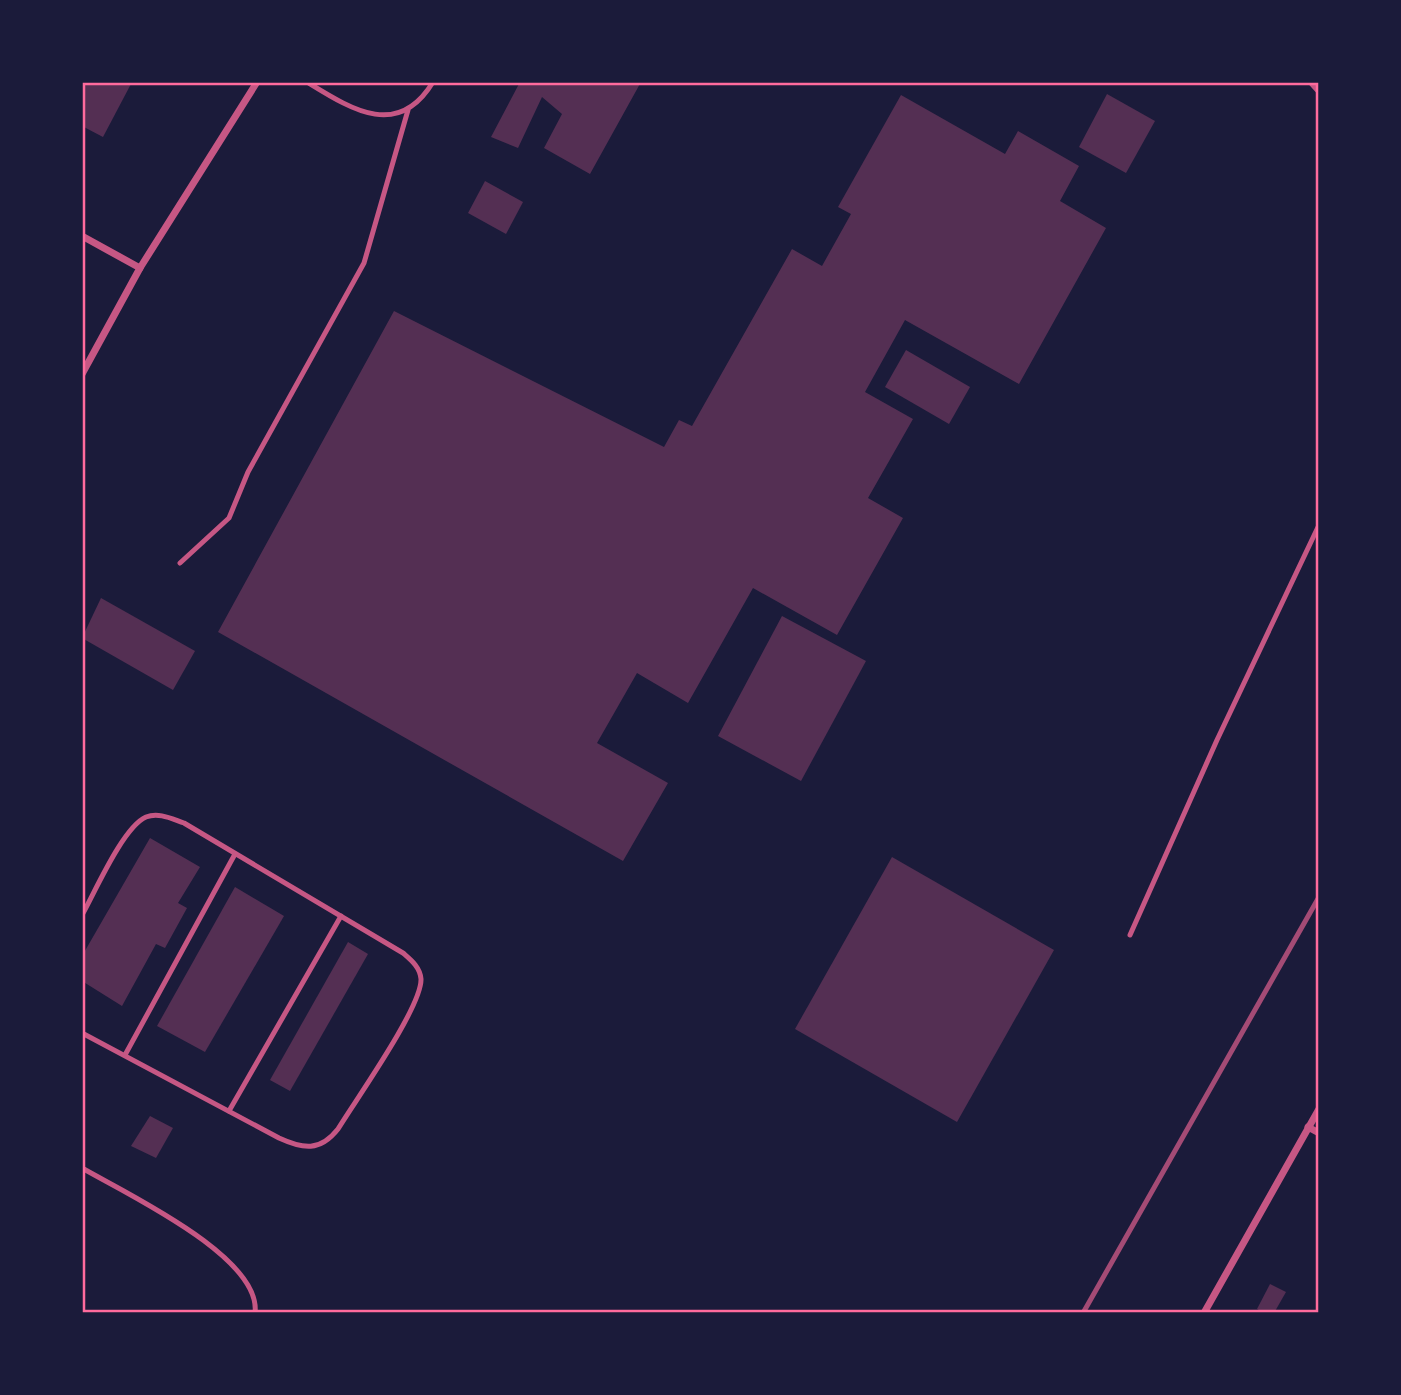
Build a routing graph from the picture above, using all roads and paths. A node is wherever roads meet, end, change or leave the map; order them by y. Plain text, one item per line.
1 (257, 82) edge
2 (307, 82) edge
3 (433, 82) edge
4 (1310, 82) edge
5 (1319, 92) edge
6 (408, 110) junction
7 (82, 236) edge
8 (140, 268) junction
9 (82, 374) edge
10 (1319, 525) edge
11 (180, 562) dead end
12 (235, 854) junction
13 (82, 915) edge
14 (341, 916) junction
15 (1130, 935) dead end
16 (82, 1033) edge
17 (125, 1055) junction
18 (1319, 1109) edge
19 (229, 1111) junction
20 (1308, 1126) junction
21 (1319, 1133) edge
22 (82, 1168) edge
23 (255, 1313) edge
24 (1204, 1313) edge

1 - 8 street
2 - 6 lane
3 - 6 lane
4 - 5 lane
6 - 11 lane
7 - 8 street
8 - 9 street
10 - 15 lane
12 - 13 lane
12 - 14 lane
12 - 17 lane
14 - 19 lane
14 - 19 lane
16 - 17 lane
17 - 19 lane
18 - 20 street
20 - 21 street
20 - 24 street
22 - 23 lane

